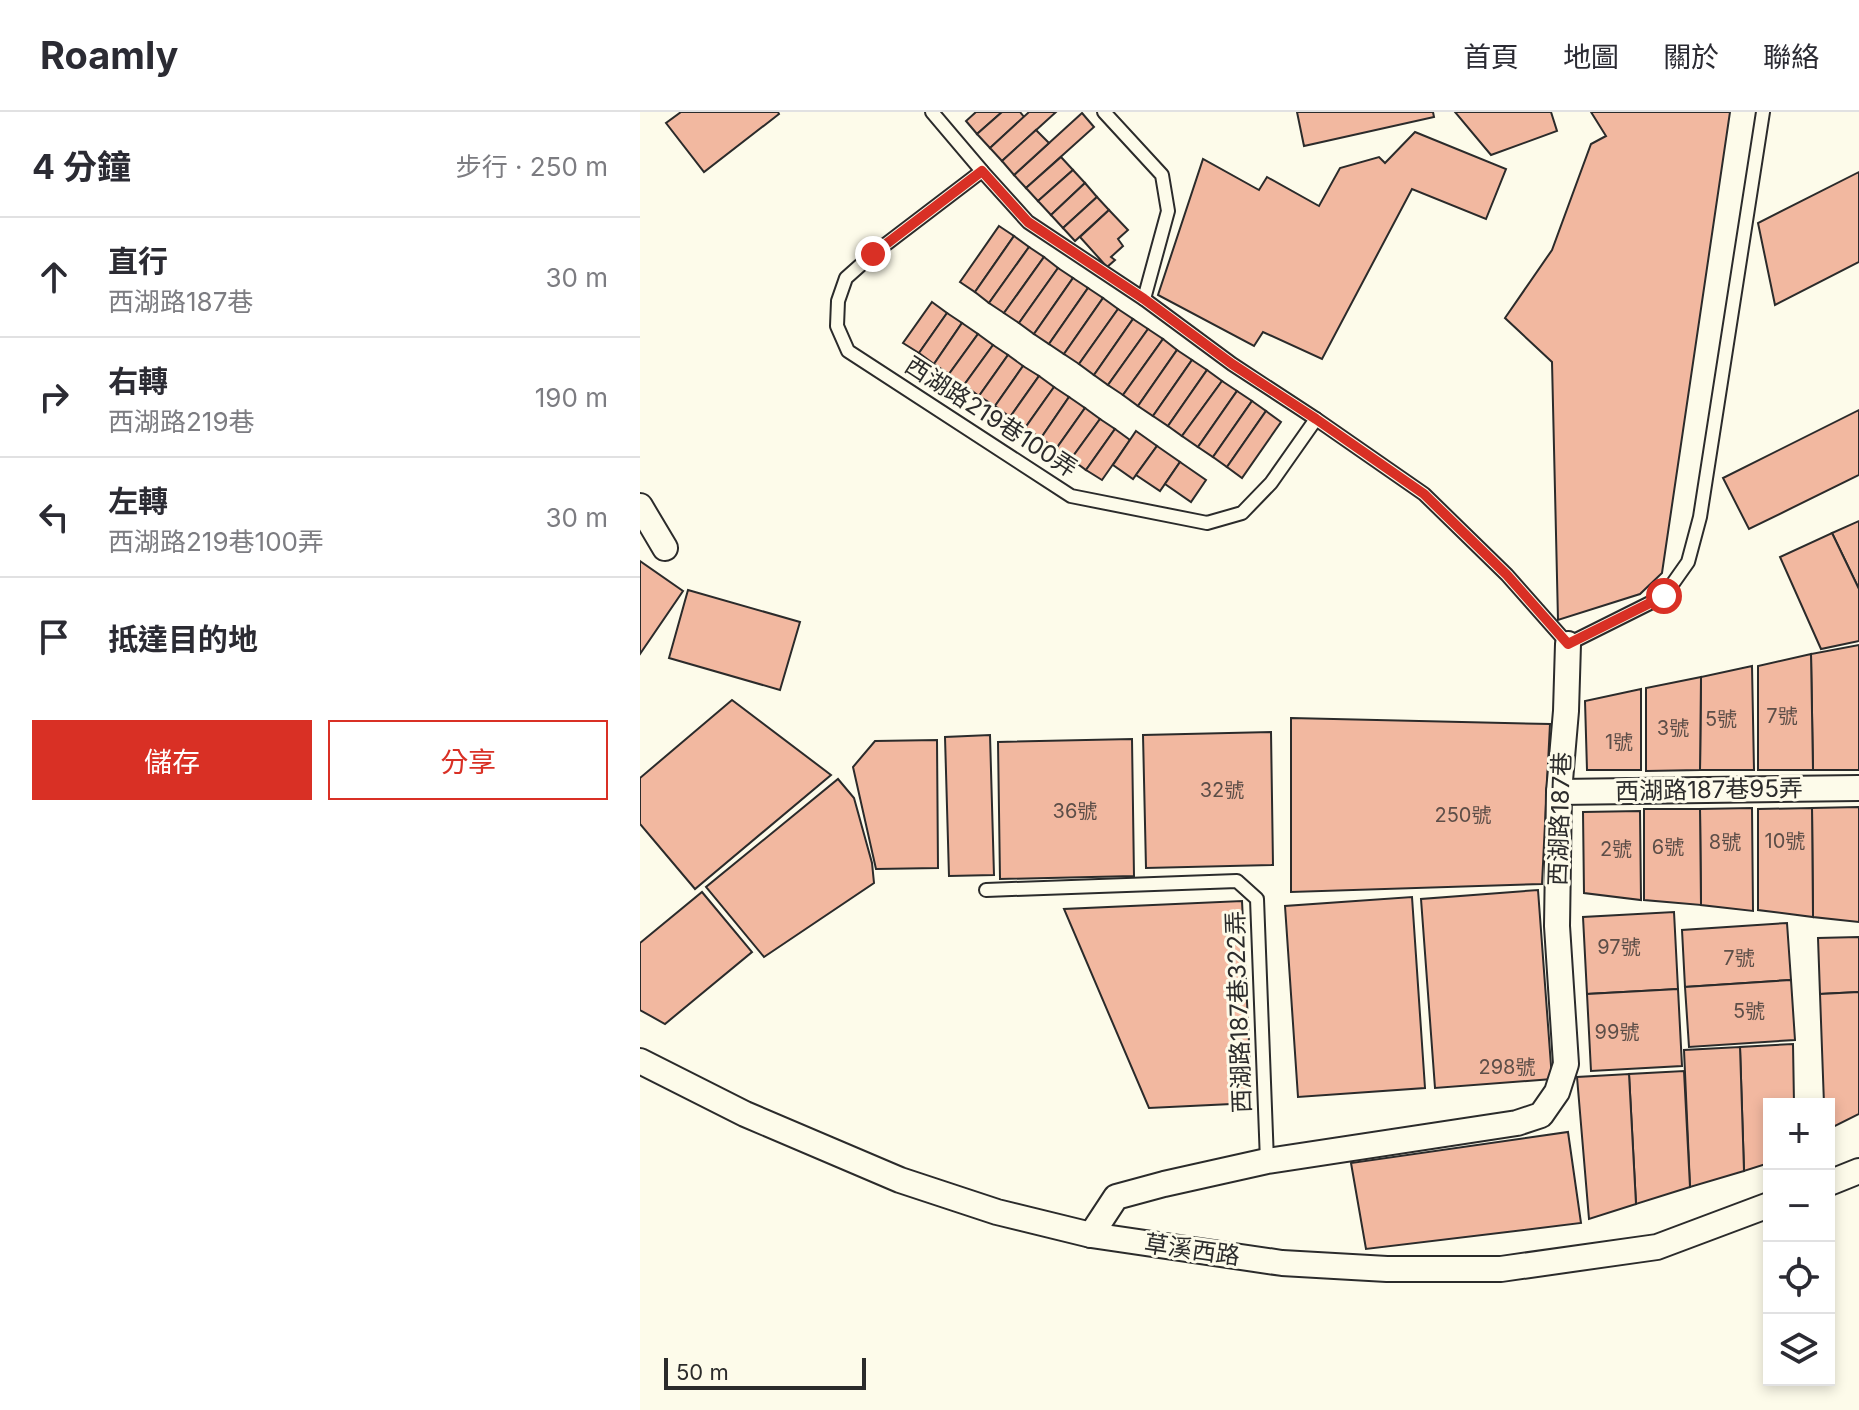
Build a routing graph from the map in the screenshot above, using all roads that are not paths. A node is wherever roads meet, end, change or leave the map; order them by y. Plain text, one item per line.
1 (932, 112) edge
2 (1104, 112) edge
3 (1763, 112) edge
4 (982, 171) junction
5 (1144, 299) junction
6 (1316, 419) junction
7 (640, 506) edge
8 (665, 548) dead end
9 (1568, 644) junction
10 (1859, 788) edge
11 (1559, 792) junction
12 (986, 890) dead end
13 (640, 1061) edge
14 (1267, 1161) junction
15 (1859, 1171) edge
16 (1835, 1181) edge
17 (1763, 1207) edge
18 (1091, 1235) junction

1 - 4 lane
2 - 5 lane
3 - 9 lane
4 - 5 lane
4 - 6 lane, 西湖路219巷100弄
5 - 6 lane
6 - 9 lane
7 - 8 street
9 - 11 street, 西湖路187巷
10 - 11 street, 西湖路187巷95弄
11 - 14 street, 西湖路187巷
12 - 14 lane, 西湖路187巷322弄
13 - 18 street, 草溪西路
14 - 18 street, 西湖路187巷
15 - 16 street
17 - 18 street, 草溪西路

